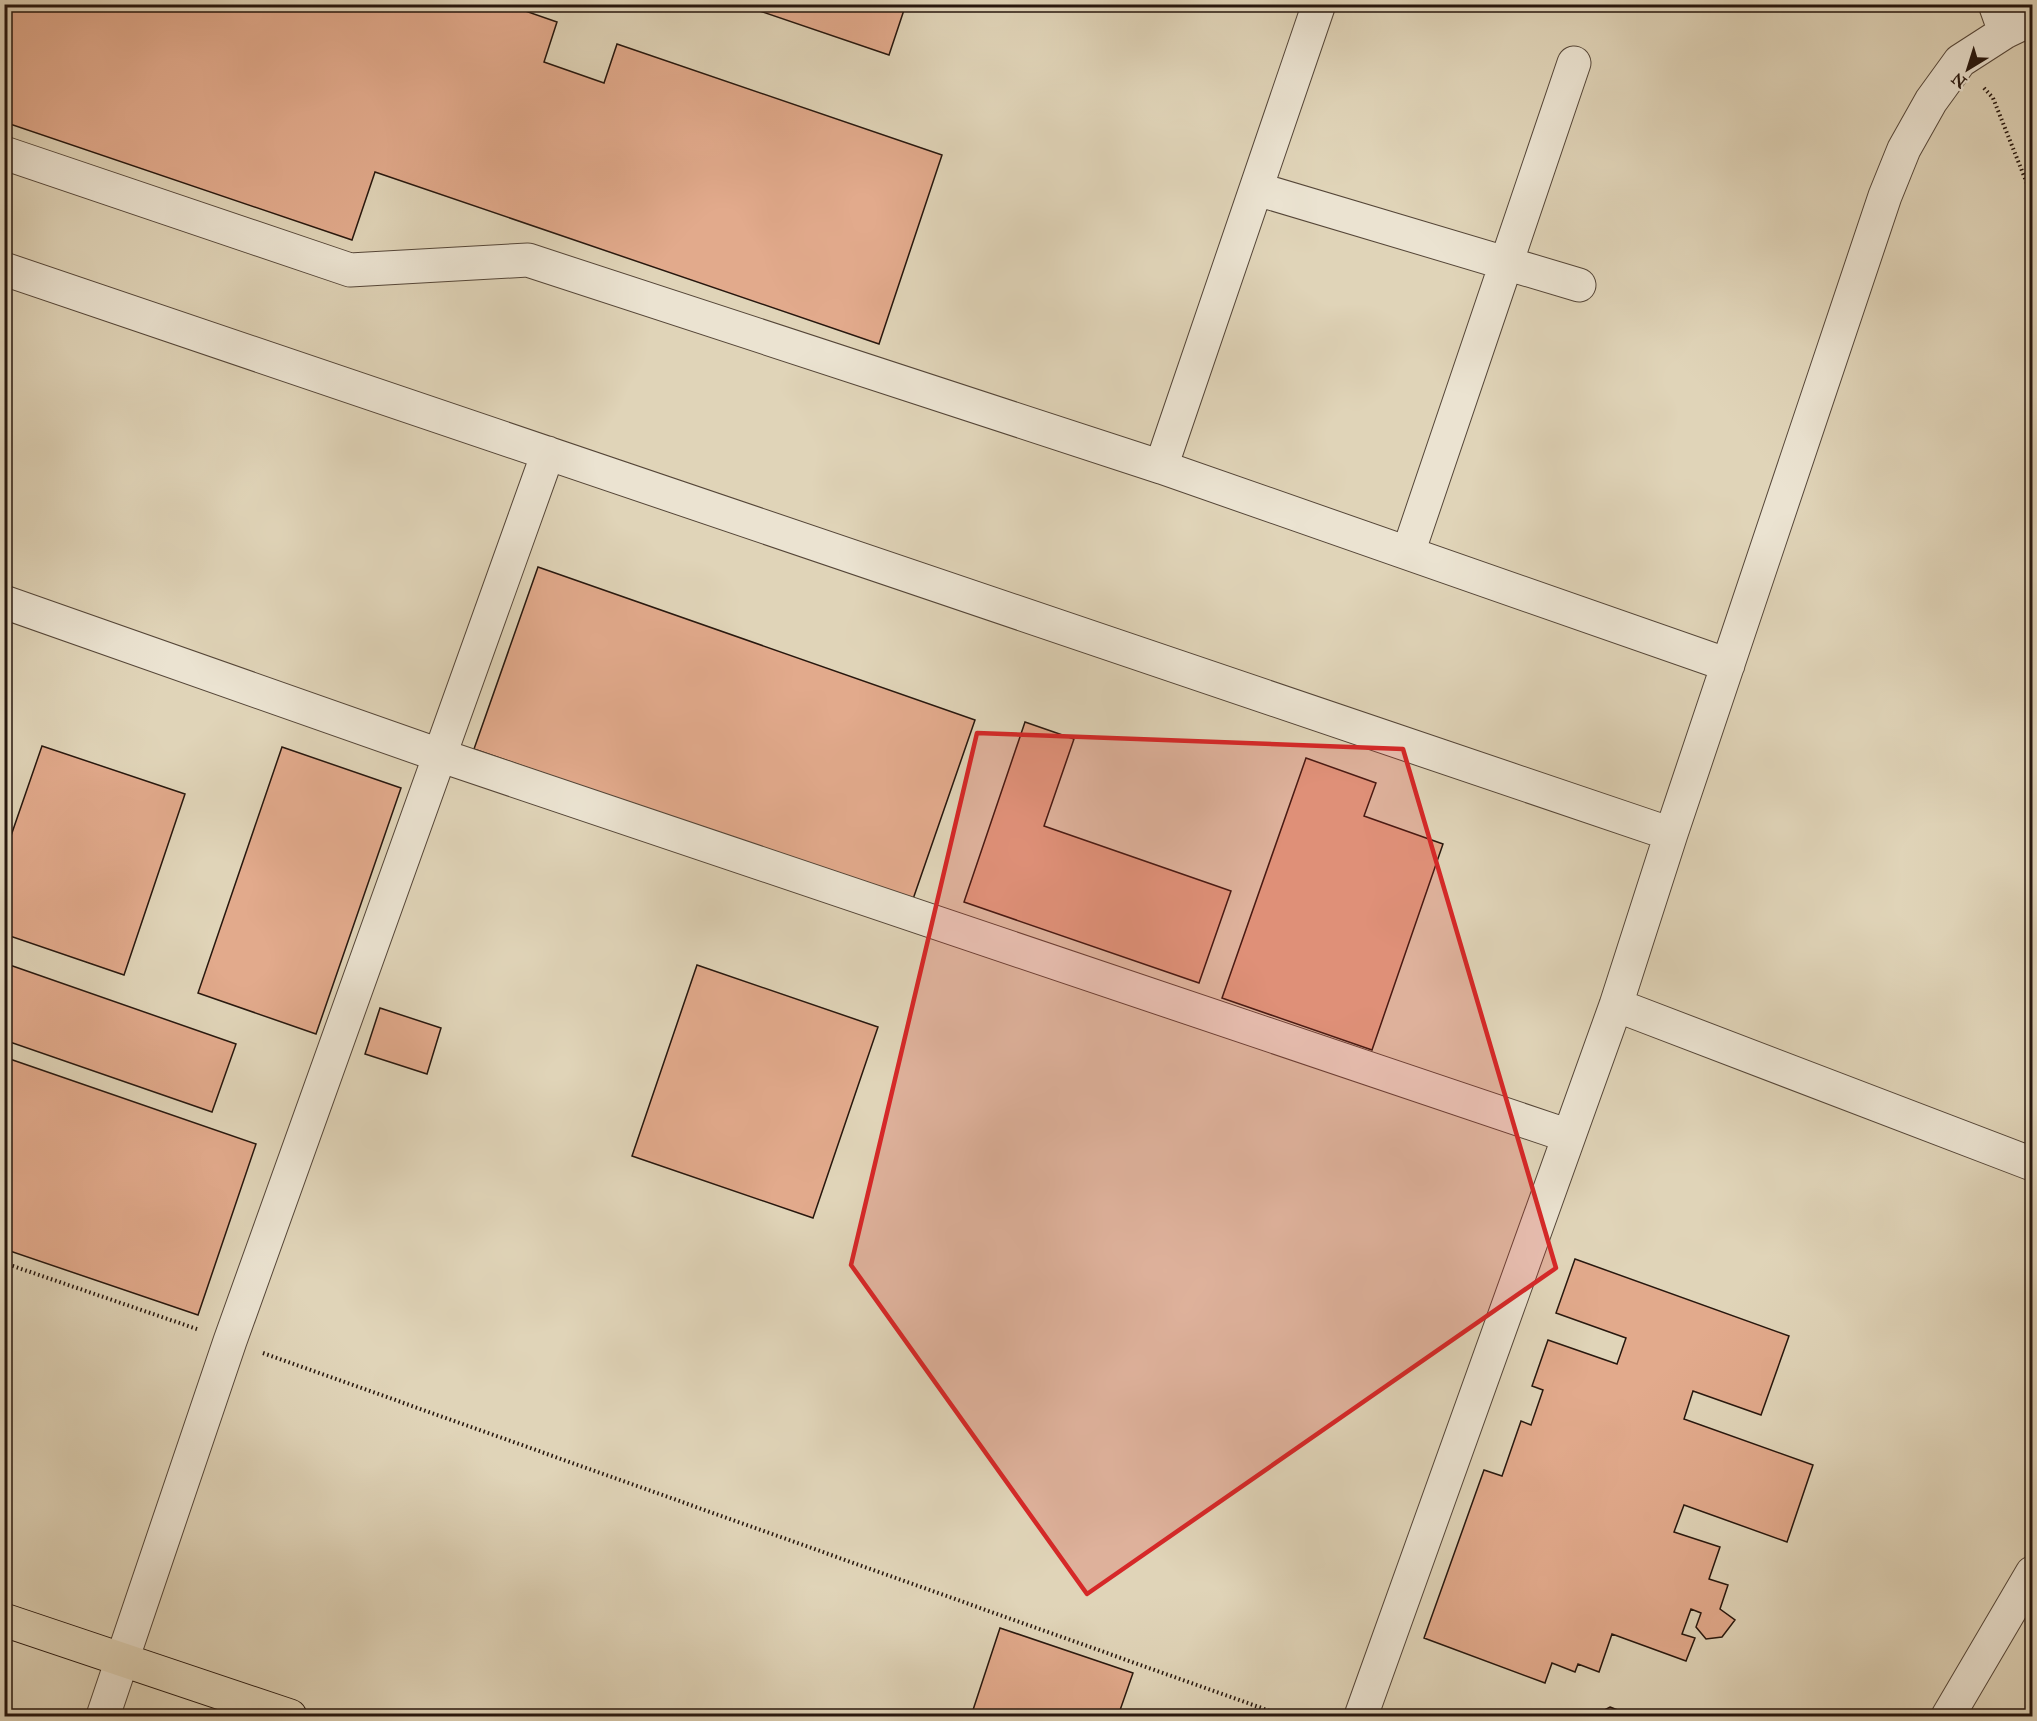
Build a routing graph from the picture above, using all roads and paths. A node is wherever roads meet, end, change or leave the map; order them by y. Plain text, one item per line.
1 (1319, 4) edge
2 (2011, 18) edge
3 (1960, 61) junction
4 (1574, 63) dead end
5 (4, 153) edge
6 (1257, 189) junction
7 (2032, 196) edge
8 (1506, 263) junction
9 (4, 269) edge
10 (1579, 285) dead end
11 (548, 453) junction
12 (1161, 467) junction
13 (1408, 553) junction
14 (4, 602) edge
15 (1728, 665) junction
16 (439, 755) junction
17 (1671, 834) junction
18 (1616, 1005) junction
19 (1569, 1136) junction
20 (2032, 1164) edge
21 (4, 1263) edge
22 (230, 1341) junction
23 (2032, 1573) edge
24 (4, 1620) edge
25 (122, 1660) junction
26 (104, 1716) edge
27 (290, 1716) edge
28 (1284, 1716) edge
29 (1361, 1716) edge
30 (1948, 1716) edge

1 - 6 street
2 - 3 street
3 - 7 path
3 - 15 street
4 - 8 street
5 - 12 street
6 - 8 street
6 - 12 street
8 - 10 street
8 - 13 street
9 - 11 street
11 - 16 street
11 - 17 street
12 - 13 street
13 - 15 street
14 - 16 street
15 - 17 street
16 - 19 street
16 - 22 street
17 - 18 street
18 - 19 street
18 - 20 street
19 - 29 street
21 - 22 path
22 - 25 street
22 - 28 path
23 - 30 street
24 - 25 main road
25 - 26 street
25 - 27 main road

